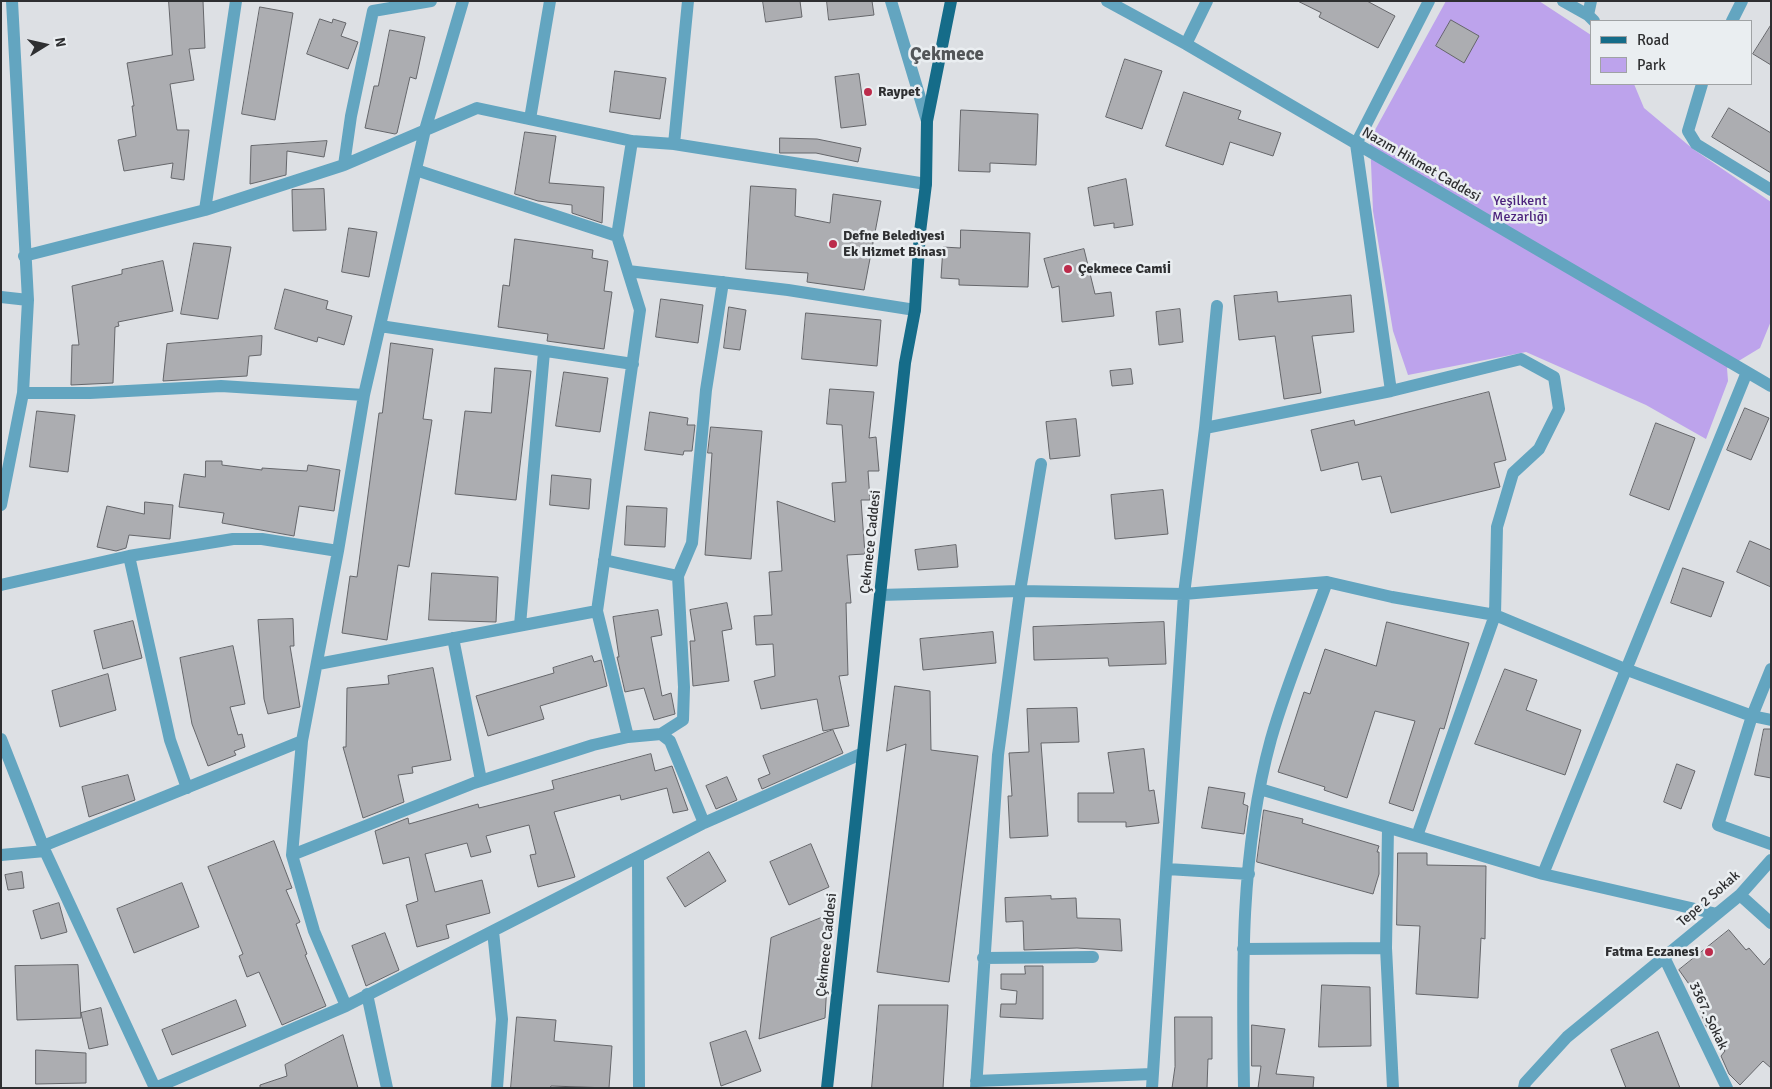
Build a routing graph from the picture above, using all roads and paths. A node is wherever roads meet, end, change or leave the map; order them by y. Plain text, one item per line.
1 (12, 1) edge
2 (236, 1) edge
3 (431, 1) edge
4 (464, 1) edge
5 (550, 1) edge
6 (688, 1) edge
7 (891, 1) edge
8 (951, 1) edge
9 (1107, 1) edge
10 (1208, 1) edge
11 (1429, 1) edge
12 (1563, 1) edge
13 (1591, 1) edge
14 (1742, 1) edge
15 (1591, 18) edge
16 (1732, 20) edge
17 (1186, 44) junction
18 (1702, 85) edge
19 (530, 119) junction
20 (927, 121) junction
21 (425, 130) junction
22 (632, 141) junction
23 (674, 144) junction
24 (1356, 144) junction
25 (344, 164) junction
26 (416, 170) junction
27 (926, 184) junction
28 (1771, 190) edge
29 (205, 210) junction
30 (617, 236) junction
31 (24, 256) junction
32 (628, 271) junction
33 (723, 282) junction
34 (1, 297) edge
35 (28, 300) junction
36 (1217, 306) dead end
37 (914, 310) junction
38 (380, 326) junction
39 (544, 352) junction
40 (633, 364) junction
41 (1747, 372) junction
42 (1771, 386) edge
43 (1391, 391) junction
44 (23, 392) junction
45 (364, 395) junction
46 (1205, 428) junction
47 (1042, 464) dead end
48 (1, 504) edge
49 (338, 551) junction
50 (129, 556) junction
51 (604, 560) junction
52 (678, 576) junction
53 (1327, 582) junction
54 (1, 585) edge
55 (1020, 591) junction
56 (1184, 594) junction
57 (880, 595) junction
58 (597, 611) junction
59 (1495, 615) junction
60 (520, 625) junction
61 (453, 638) junction
62 (318, 664) junction
63 (1625, 669) junction
64 (1771, 669) edge
65 (1752, 716) junction
66 (1771, 720) edge
67 (661, 734) junction
68 (628, 737) junction
69 (1, 738) edge
70 (302, 741) junction
71 (863, 753) junction
72 (481, 780) junction
73 (187, 788) junction
74 (1260, 789) junction
75 (704, 823) junction
76 (1388, 828) junction
77 (1417, 836) junction
78 (1771, 844) edge
79 (44, 849) junction
80 (1, 855) edge
81 (292, 855) junction
82 (638, 858) junction
83 (1771, 860) edge
84 (1168, 868) junction
85 (1248, 874) junction
86 (1544, 874) junction
87 (1740, 895) junction
88 (1717, 914) junction
89 (1771, 923) edge
90 (493, 931) junction
91 (1386, 948) junction
92 (1243, 949) junction
93 (1093, 957) dead end
94 (1664, 957) junction
95 (983, 958) junction
96 (367, 994) junction
97 (346, 1006) junction
98 (1152, 1074) junction
99 (976, 1084) edge
100 (155, 1088) edge
101 (387, 1088) edge
102 (497, 1088) edge
103 (639, 1088) edge
104 (827, 1088) edge
105 (1152, 1088) edge
106 (1244, 1088) edge
107 (1393, 1088) edge
108 (1524, 1088) edge
109 (1727, 1088) edge

1 - 31 street
2 - 29 street
3 - 25 street
4 - 21 street
5 - 19 street
6 - 23 street
7 - 20 street
8 - 20 main road, Çekmece Caddesi
9 - 17 street, Nazım Hikmet Caddesi
10 - 17 street
11 - 24 street
12 - 15 street
13 - 15 street
14 - 16 street
17 - 24 street, Nazım Hikmet Caddesi
18 - 28 street
19 - 21 street
19 - 22 street
20 - 27 main road, Çekmece Caddesi
21 - 25 street
21 - 26 street
22 - 23 street
22 - 30 street
23 - 27 street
24 - 41 street, Nazım Hikmet Caddesi
24 - 43 street
25 - 29 street
26 - 30 street
26 - 38 street
27 - 37 main road, Çekmece Caddesi
29 - 31 street
30 - 32 street
31 - 35 street
32 - 33 street
32 - 40 street
33 - 37 street
33 - 52 street
34 - 35 street
35 - 44 street
36 - 46 street
37 - 57 main road, Çekmece Caddesi
38 - 39 street
38 - 45 street
39 - 40 street
39 - 60 street
40 - 51 street
41 - 42 street, Nazım Hikmet Caddesi
41 - 63 street
43 - 46 street
43 - 59 street
44 - 45 street
44 - 48 street
45 - 49 street
46 - 56 street
47 - 55 street
49 - 50 street
49 - 62 street
50 - 54 street
50 - 73 street
51 - 52 street
51 - 58 street
52 - 67 street
53 - 56 street
53 - 59 street
53 - 74 street
55 - 56 street
55 - 57 street
55 - 95 street
56 - 84 street
57 - 71 main road, Çekmece Caddesi
58 - 60 street
58 - 68 street
59 - 63 street
59 - 77 street
60 - 61 street
61 - 62 street
61 - 72 street
62 - 70 street
63 - 65 street
63 - 86 street
64 - 65 street
65 - 66 street
65 - 78 street
67 - 68 street
67 - 75 street
68 - 72 street
69 - 79 street
70 - 73 street
70 - 81 street
71 - 75 street
71 - 104 main road, Çekmece Caddesi
72 - 81 street
73 - 79 street
74 - 76 street
74 - 85 street
75 - 82 street
76 - 77 street
76 - 91 street
77 - 86 street
79 - 80 street
79 - 100 street
81 - 97 street
82 - 90 street
82 - 103 street
83 - 87 street, Tepe 2 Sokak
84 - 85 street
84 - 98 street
85 - 92 street
86 - 88 street
87 - 88 street, Tepe 2 Sokak
87 - 89 street
88 - 94 street, Tepe 2 Sokak
90 - 96 street
90 - 102 street
91 - 92 street
91 - 107 street
92 - 106 street
93 - 95 street
94 - 108 street, Tepe 2 Sokak
94 - 109 street, 3367. Sokak
95 - 99 street
96 - 97 street
96 - 101 street
97 - 100 street
98 - 99 street
98 - 105 street

